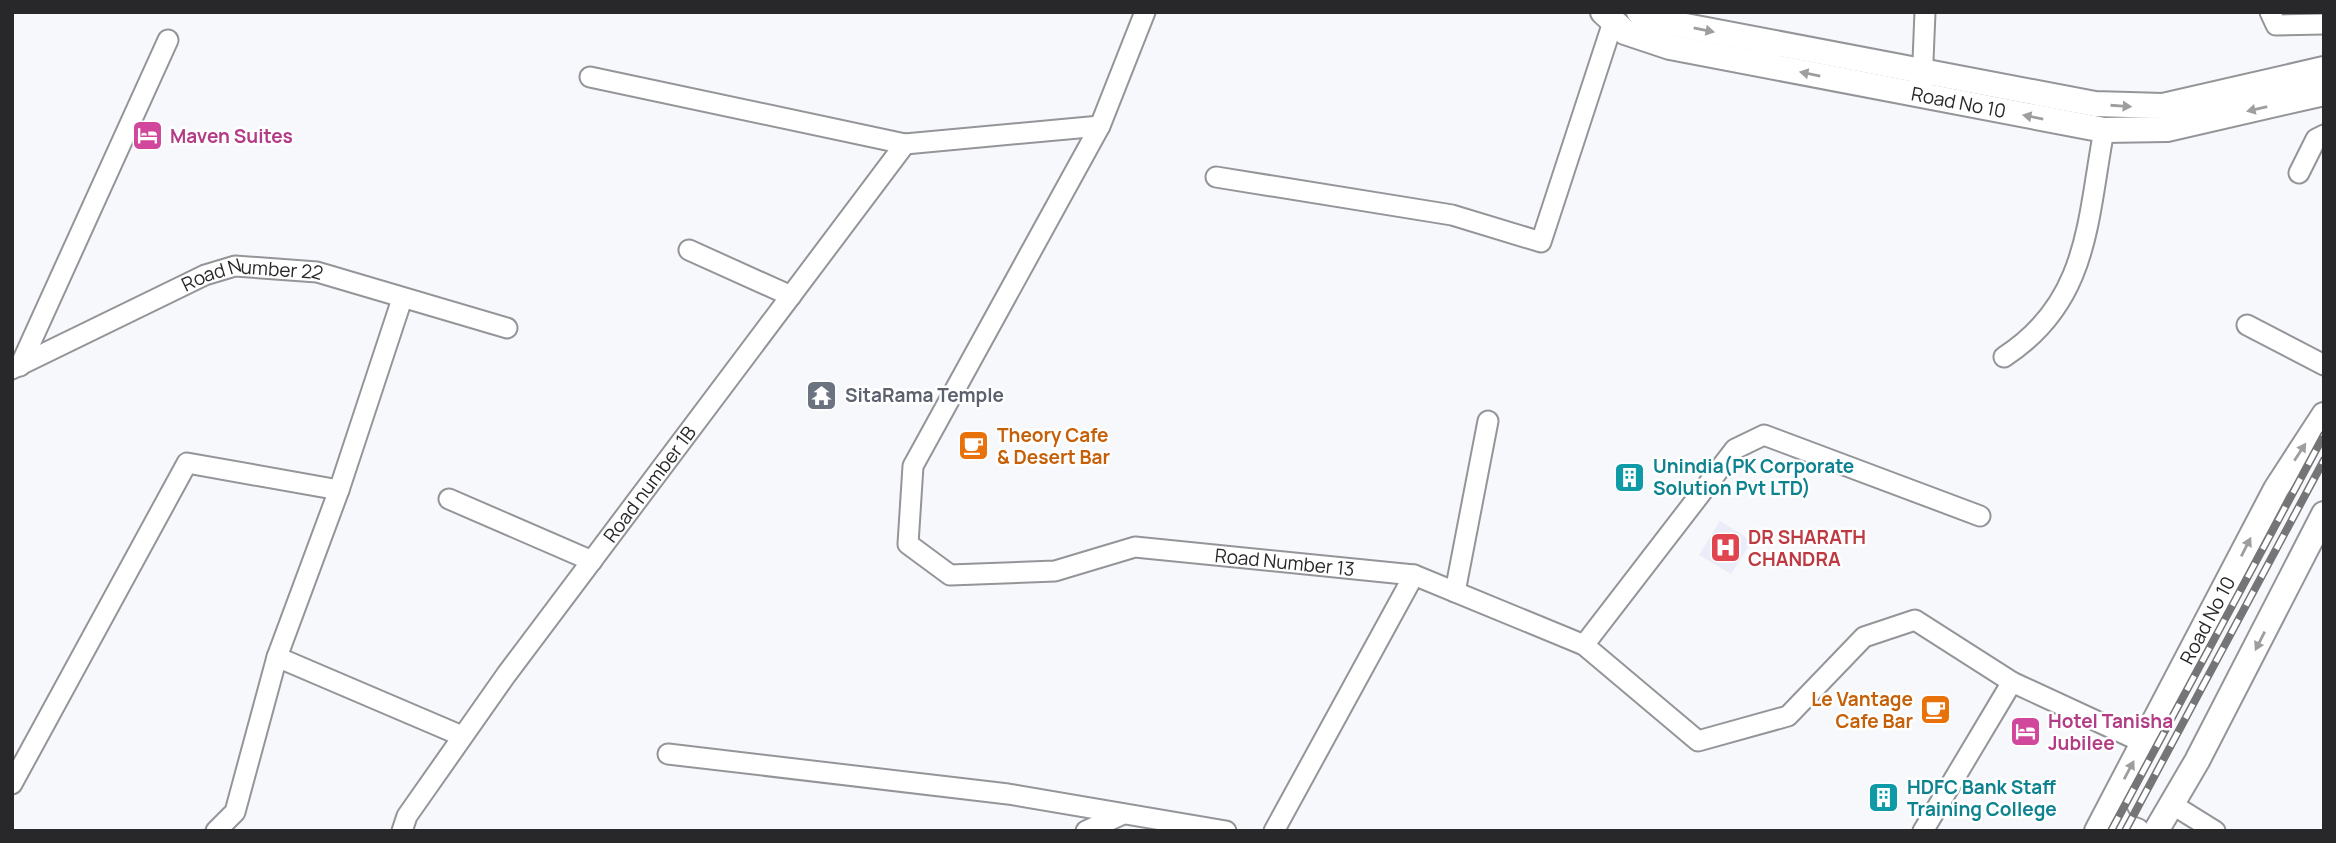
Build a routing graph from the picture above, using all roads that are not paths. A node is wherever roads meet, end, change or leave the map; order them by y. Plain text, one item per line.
1 (1145, 12) edge
2 (1639, 12) edge
3 (1925, 12) edge
4 (2270, 12) edge
5 (1608, 17) edge
6 (2324, 24) edge
7 (168, 40) dead end
8 (2324, 69) edge
9 (590, 77) dead end
10 (1922, 84) junction
11 (2324, 93) edge
12 (1100, 126) junction
13 (2104, 130) junction
14 (2324, 135) edge
15 (905, 144) junction
16 (2298, 173) dead end
17 (1216, 177) dead end
18 (690, 250) dead end
19 (791, 296) junction
20 (402, 299) junction
21 (2247, 325) dead end
22 (507, 328) dead end
23 (2004, 357) dead end
24 (2324, 365) edge
25 (16, 368) edge
26 (2324, 415) edge
27 (1488, 421) dead end
28 (339, 490) junction
29 (449, 499) dead end
30 (2324, 514) edge
31 (1980, 516) dead end
32 (592, 561) junction
33 (1414, 575) junction
34 (1455, 592) junction
35 (1584, 645) junction
36 (277, 657) junction
37 (2012, 682) junction
38 (461, 736) junction
39 (2144, 743) junction
40 (668, 754) dead end
41 (12, 784) edge
42 (2170, 803) junction
43 (2110, 806) junction
44 (1123, 814) junction
45 (2148, 830) edge
46 (216, 831) edge
47 (401, 831) edge
48 (1086, 831) edge
49 (1226, 831) edge
50 (1274, 831) edge
51 (1923, 831) edge
52 (2097, 831) edge
53 (2215, 831) edge

1 - 12 street, Road Number 13
2 -> 10 main road, Road No 10
3 - 10 street
4 - 6 street
10 -> 5 main road, Road No 10
5 - 17 street
7 - 25 street
10 -> 8 main road, Road No 10
9 - 15 street
13 -> 10 main road, Road No 10
11 -> 13 main road, Road No 10
12 - 15 street
12 - 33 street, Road Number 13
13 - 23 street
14 - 16 street
15 - 19 street, Road number 1B
18 - 19 street
19 - 32 street, Road number 1B
20 - 22 street, Road Number 22
20 - 25 street, Road Number 22
20 - 28 street
21 - 24 street
39 -> 26 main road, Road No 10
27 - 34 street
28 - 36 street
28 - 41 street
29 - 32 street
30 -> 42 main road
31 - 35 street
32 - 38 street, Road number 1B
33 - 34 street, Road Number 13
33 - 50 street
34 - 35 street, Road Number 13
35 - 37 street, Road Number 13
36 - 38 street
36 - 46 street
37 - 39 street, Road Number 13
37 - 51 street
38 - 47 street, Road number 1B
43 -> 39 main road, Road No 10
40 - 44 street
42 - 45 main road
42 - 53 street
43 - 45 main road
43 - 52 main road, Road No 10
44 - 48 street
44 - 49 street

